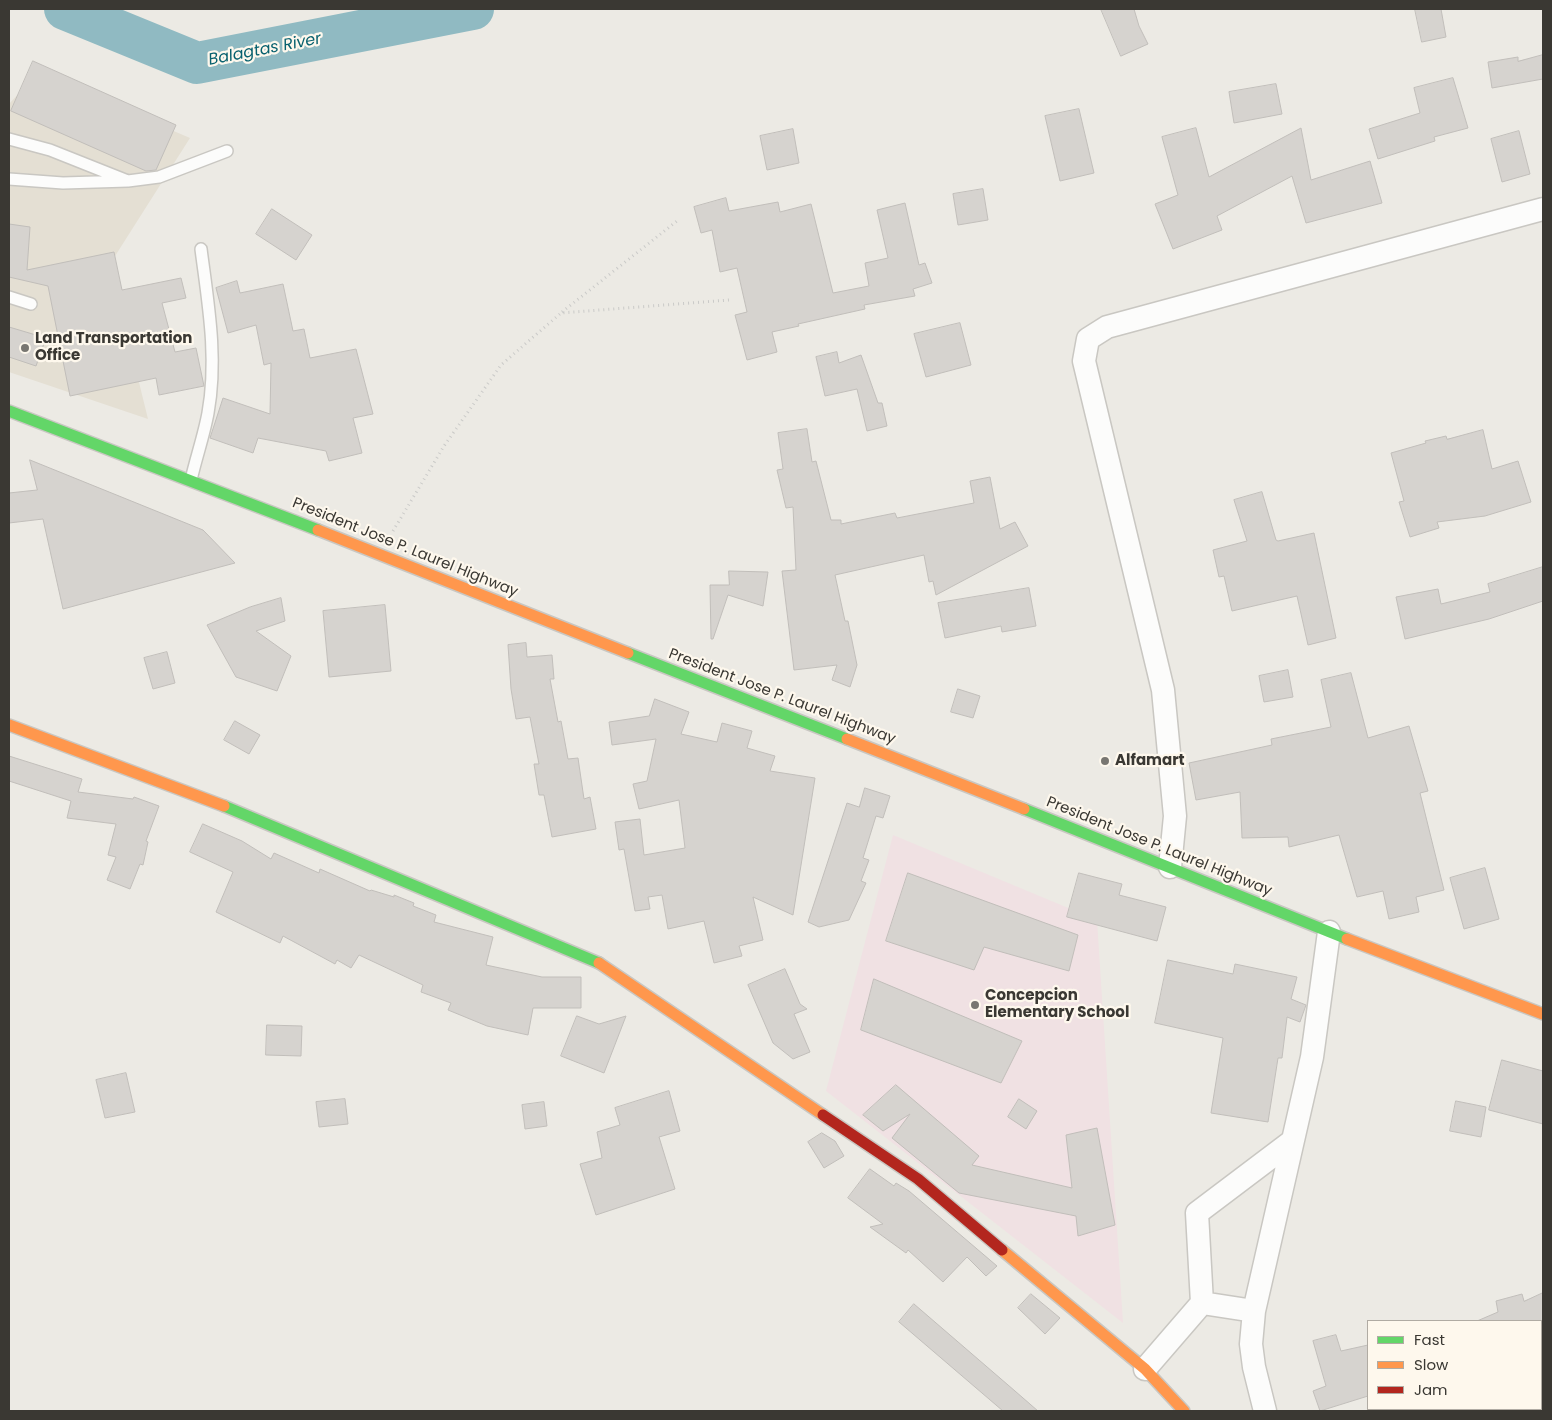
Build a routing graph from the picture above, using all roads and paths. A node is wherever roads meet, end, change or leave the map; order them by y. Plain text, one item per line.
1 (9, 139) edge
2 (227, 151) dead end
3 (9, 179) edge
4 (128, 181) junction
5 (1543, 209) edge
6 (677, 221) dead end
7 (201, 249) dead end
8 (9, 297) edge
9 (729, 300) dead end
10 (31, 304) dead end
11 (561, 313) junction
12 (9, 411) edge
13 (191, 480) junction
14 (379, 553) junction
15 (9, 725) edge
16 (1170, 867) junction
17 (1329, 932) junction
18 (1543, 1014) edge
19 (1290, 1142) junction
20 (1202, 1303) junction
21 (1254, 1311) junction
22 (1145, 1369) junction
23 (1184, 1411) edge
24 (1265, 1411) edge

1 - 4 lane
2 - 4 lane
3 - 4 lane
5 - 16 street
6 - 11 path
7 - 13 lane
8 - 10 lane
9 - 11 path
11 - 14 path
12 - 13 main road, President Jose P. Laurel Highway
13 - 14 main road, President Jose P. Laurel Highway
14 - 16 main road, President Jose P. Laurel Highway
15 - 22 main road
16 - 17 main road, President Jose P. Laurel Highway
17 - 18 main road, President Jose P. Laurel Highway
17 - 19 street
19 - 20 street
19 - 21 street
20 - 21 street
20 - 22 street
21 - 24 street
22 - 23 main road

